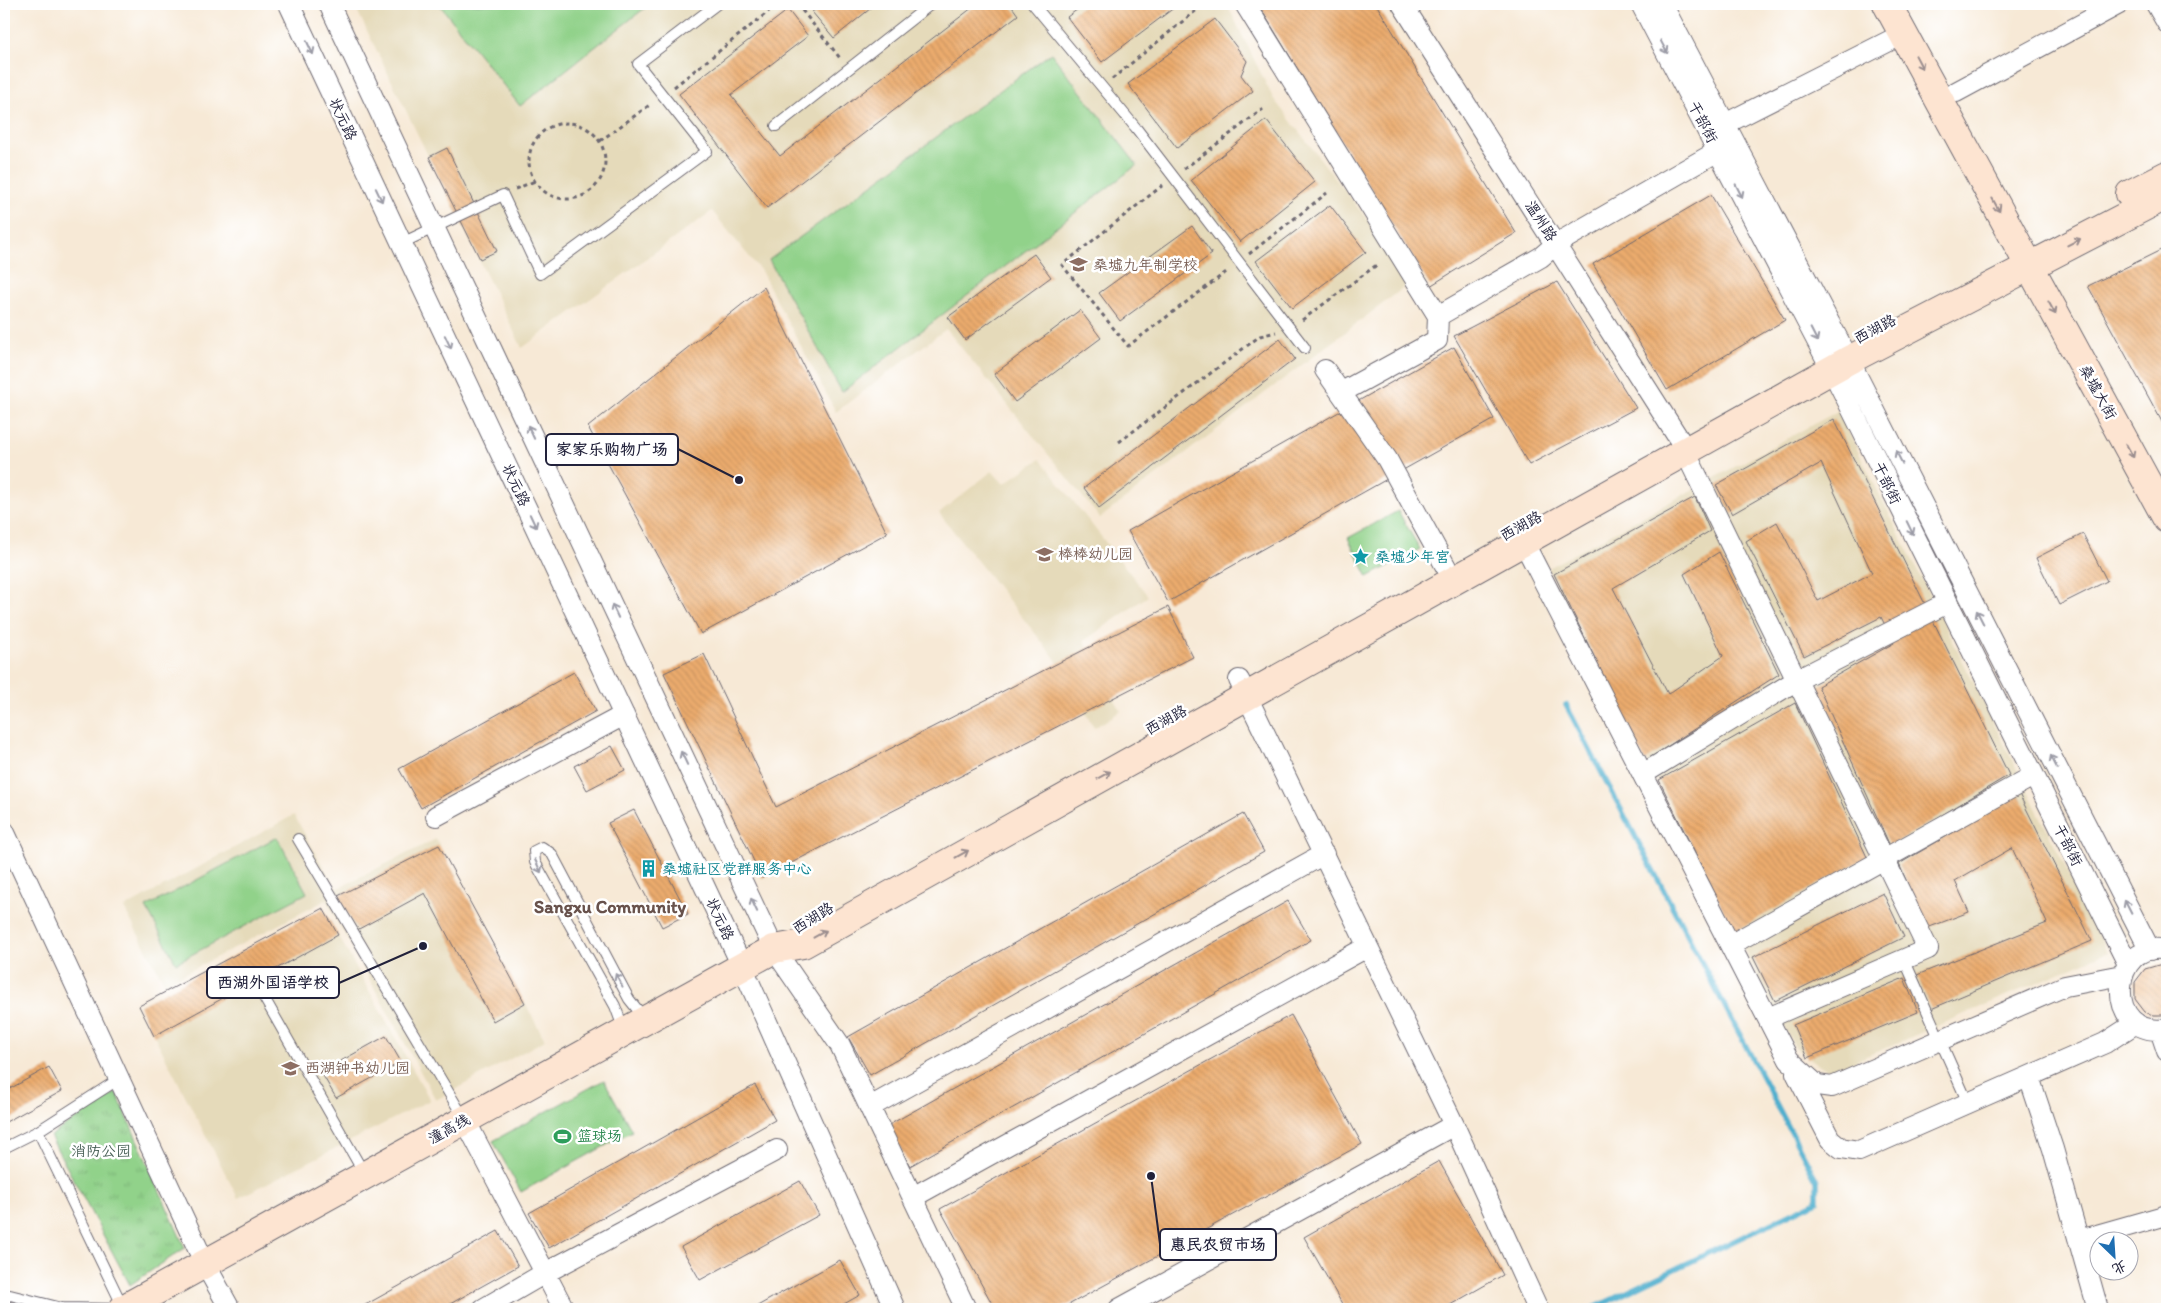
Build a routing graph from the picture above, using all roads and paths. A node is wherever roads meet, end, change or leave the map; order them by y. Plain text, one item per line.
1 (289, 4) edge
2 (329, 4) edge
3 (717, 4) edge
4 (772, 4) edge
5 (797, 4) edge
6 (931, 4) edge
7 (1033, 4) edge
8 (1204, 4) edge
9 (1244, 4) edge
10 (1402, 4) edge
11 (1641, 4) edge
12 (1662, 4) edge
13 (1887, 4) edge
14 (1909, 4) edge
15 (2119, 4) edge
16 (2156, 4) edge
17 (2167, 23) edge
18 (1903, 34) junction
19 (848, 69) junction
20 (1102, 87) junction
21 (1956, 92) junction
22 (664, 96) junction
23 (1263, 109) dead end
24 (1725, 124) junction
25 (776, 126) dead end
26 (600, 141) junction
27 (1718, 151) junction
28 (2167, 175) edge
29 (1173, 176) junction
30 (535, 181) junction
31 (1327, 193) dead end
32 (503, 195) junction
33 (2167, 195) edge
34 (435, 228) junction
35 (402, 243) junction
36 (1556, 244) junction
37 (2033, 254) junction
38 (1239, 262) junction
39 (1378, 264) dead end
40 (1438, 316) junction
41 (1290, 329) junction
42 (1305, 348) dead end
43 (1837, 358) junction
44 (1325, 370) dead end
45 (1342, 392) junction
46 (1119, 442) dead end
47 (1682, 445) junction
48 (2167, 480) edge
49 (2167, 520) edge
50 (1523, 541) junction
51 (1446, 567) junction
52 (1947, 603) junction
53 (1798, 680) junction
54 (1242, 688) junction
55 (624, 715) junction
56 (1643, 774) junction
57 (2033, 776) junction
58 (436, 816) dead end
59 (4, 832) edge
60 (298, 839) dead end
61 (1324, 854) junction
62 (1884, 860) junction
63 (1730, 945) junction
64 (1367, 946) junction
65 (774, 949) junction
66 (2159, 950) edge
67 (1904, 959) junction
68 (742, 966) junction
69 (2125, 970) junction
70 (262, 994) dead end
71 (1768, 1018) junction
72 (2136, 1022) junction
73 (635, 1026) junction
74 (2164, 1030) edge
75 (1940, 1040) junction
76 (2167, 1051) edge
77 (1789, 1060) junction
78 (2029, 1077) junction
79 (120, 1079) junction
80 (1968, 1103) junction
81 (870, 1107) junction
82 (465, 1120) junction
83 (1454, 1125) junction
84 (38, 1131) junction
85 (4, 1148) edge
86 (777, 1150) dead end
87 (365, 1176) junction
88 (913, 1197) junction
89 (2167, 1215) edge
90 (2079, 1240) junction
91 (205, 1264) junction
92 (545, 1273) junction
93 (4, 1298) edge
94 (60, 1308) edge
95 (124, 1309) edge
96 (230, 1309) edge
97 (483, 1309) edge
98 (564, 1309) edge
99 (895, 1309) edge
100 (966, 1309) edge
101 (1119, 1309) edge
102 (1538, 1309) edge
103 (2098, 1309) edge

1 -> 35 street, 状元路
2 - 34 street
3 - 22 lane
4 - 22 path
5 - 19 path
6 - 19 lane
7 - 20 lane
8 - 20 path
9 - 40 street
10 - 36 street, 温州路
11 -> 27 street, 干部街
12 - 24 street, 干部街
13 - 18 main road
14 - 21 main road
15 - 21 street
16 - 17 street
18 - 24 street
18 -> 37 main road
19 - 25 lane
20 - 29 lane
21 - 37 main road
22 - 26 path
22 - 32 lane
23 - 29 path
24 - 27 street
24 - 43 street, 干部街
26 - 30 path
26 - 30 path
27 - 36 street
27 -> 43 street, 干部街
28 - 37 main road, 西湖路
29 - 38 lane
29 - 38 path
30 - 32 path
31 - 38 path
32 - 34 lane
37 -> 33 main road, 西湖路
34 - 35 lane
65 -> 34 street
35 -> 55 street, 状元路
36 - 40 street
36 - 47 street, 温州路
37 - 43 main road, 西湖路
37 - 48 main road, 桑墟大街
37 -> 49 main road, 桑墟大街
38 - 41 lane
39 - 41 path
40 - 45 street
41 - 42 lane
41 - 46 path
43 - 47 main road, 西湖路
43 -> 52 street, 干部街
66 -> 43 street, 干部街
44 - 45 street
45 - 51 street
47 - 50 main road, 西湖路
47 - 51 main road, 西湖路
47 - 53 street, 温州路
50 - 54 main road, 西湖路
50 - 56 street
51 - 54 main road, 西湖路
52 - 53 street
52 - 57 street, 干部街
53 - 56 street
53 - 62 street, 温州路
54 - 61 street
54 - 65 main road, 西湖路
55 - 58 street
55 - 68 street, 状元路
56 - 63 street
57 - 62 street
57 - 69 street, 干部街
59 - 79 street
60 - 82 lane
61 - 64 street
61 - 81 street
62 - 63 street
62 - 67 street, 温州路
63 - 71 street
64 - 83 street
64 - 88 street
65 - 68 main road, 潼高线
65 - 81 street
66 - 69 street
67 - 71 street
67 - 75 lane
68 - 73 main road, 潼高线
68 - 99 street, 状元路
69 - 72 street
69 - 75 street
70 - 87 lane
71 - 77 street
72 - 74 street
72 - 78 street
73 -> 73 lane
73 - 82 main road, 潼高线
74 - 76 street
75 - 77 street
75 - 80 lane
77 - 80 street
78 - 80 street
78 - 90 street
79 - 84 lane
79 - 91 street
81 - 88 street
82 - 87 main road, 潼高线
82 - 92 street
83 - 101 street
83 - 102 street
84 - 85 lane
84 - 95 lane
86 - 92 street
87 - 91 main road, 潼高线
88 - 100 street
89 - 90 street
90 - 103 street
91 - 95 main road, 潼高线
91 - 96 street
92 - 97 street
92 - 98 street
93 - 94 lane
94 - 95 lane

